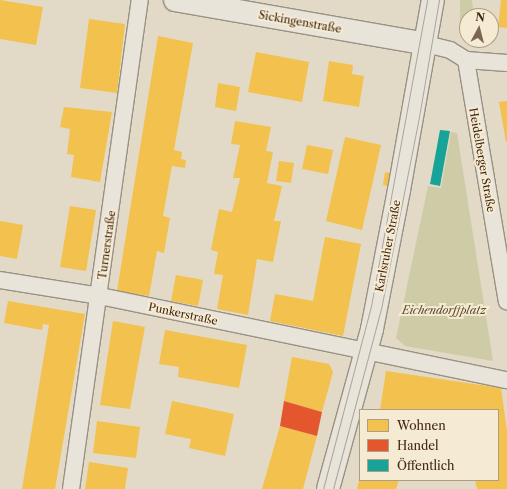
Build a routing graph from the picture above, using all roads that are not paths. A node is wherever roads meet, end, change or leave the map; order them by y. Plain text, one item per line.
1 (140, 0) edge
2 (175, 0) edge
3 (433, 0) edge
4 (426, 44) junction
5 (466, 60) junction
6 (507, 63) edge
7 (0, 280) edge
8 (100, 296) junction
9 (507, 302) edge
10 (366, 352) junction
11 (507, 380) edge
12 (71, 489) edge
13 (328, 489) edge

1 - 8 street, Turnerstraße
2 - 4 main road, Sickingenstraße
3 - 4 main road, Karlsruher Straße
4 - 5 street
4 - 10 main road, Karlsruher Straße
5 - 6 street
5 - 9 street, Heidelberger Straße
7 - 8 street, Punkerstraße
8 - 10 street, Punkerstraße
8 - 12 street, Turnerstraße
10 - 11 street, Punkerstraße
10 - 13 main road, Karlsruher Straße

